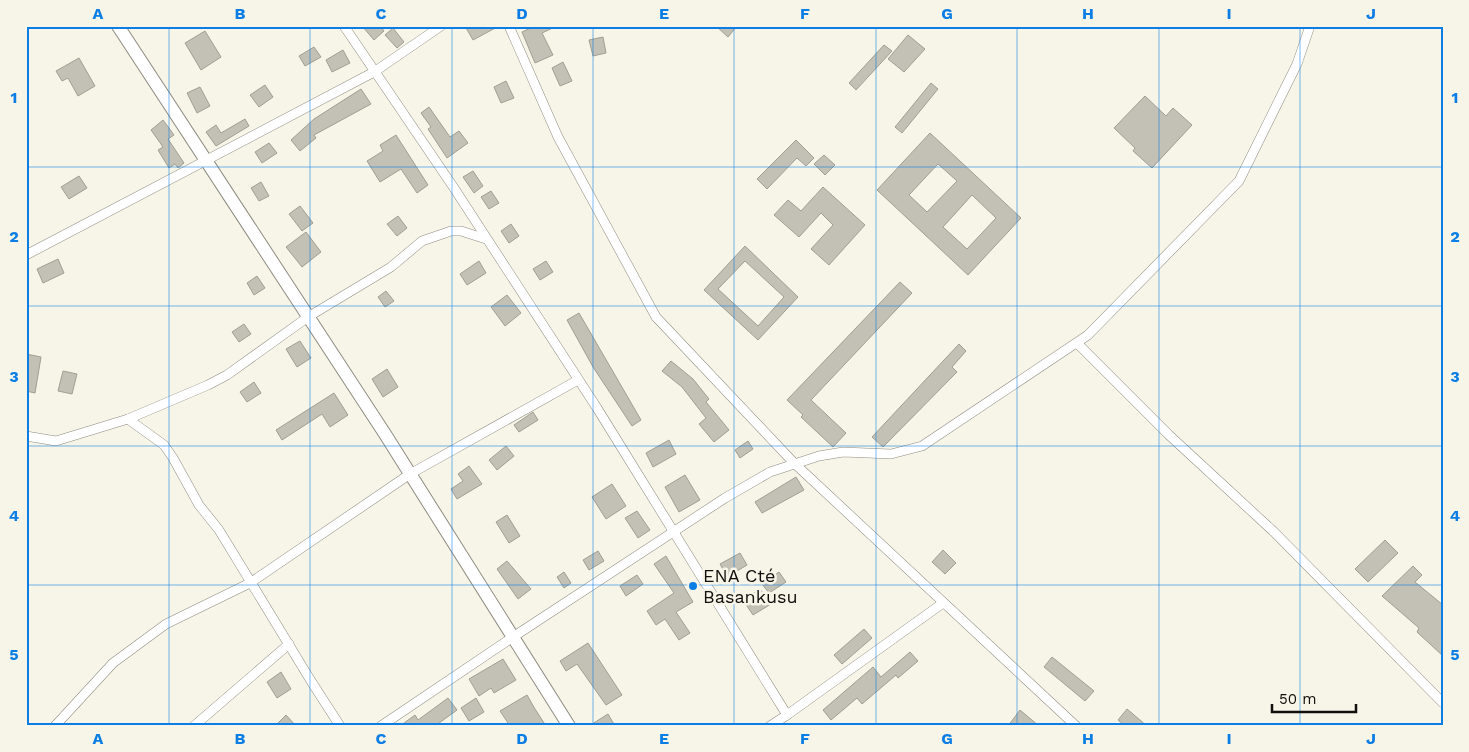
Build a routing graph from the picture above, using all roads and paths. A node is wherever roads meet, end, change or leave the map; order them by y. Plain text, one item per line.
1 (118, 26) edge
2 (344, 26) edge
3 (441, 26) edge
4 (509, 26) edge
5 (1310, 26) edge
6 (374, 72) junction
7 (206, 161) junction
8 (486, 239) junction
9 (26, 255) edge
10 (308, 317) junction
11 (1077, 343) junction
12 (578, 380) junction
13 (128, 419) junction
14 (26, 436) edge
15 (794, 463) junction
16 (410, 474) junction
17 (675, 532) junction
18 (250, 583) junction
19 (943, 603) junction
20 (513, 636) junction
21 (289, 644) junction
22 (1443, 703) edge
23 (787, 715) junction
24 (55, 726) edge
25 (194, 726) edge
26 (340, 726) edge
27 (381, 726) edge
28 (569, 726) edge
29 (770, 726) edge
30 (1076, 726) edge

1 - 7 street
2 - 6 street
3 - 6 street
4 - 15 street
5 - 11 street
6 - 7 street
6 - 8 street
7 - 9 street
7 - 10 street
8 - 10 street
8 - 12 street
10 - 13 street
10 - 16 street
11 - 15 street
11 - 22 street
12 - 16 street
12 - 17 street
13 - 14 street
13 - 18 street
15 - 17 street
15 - 19 street
16 - 18 street
16 - 20 street
17 - 20 street
17 - 23 street
18 - 21 street
18 - 24 street
19 - 23 street
19 - 30 street
20 - 27 street
20 - 28 street
21 - 25 street
21 - 26 street
23 - 29 street

